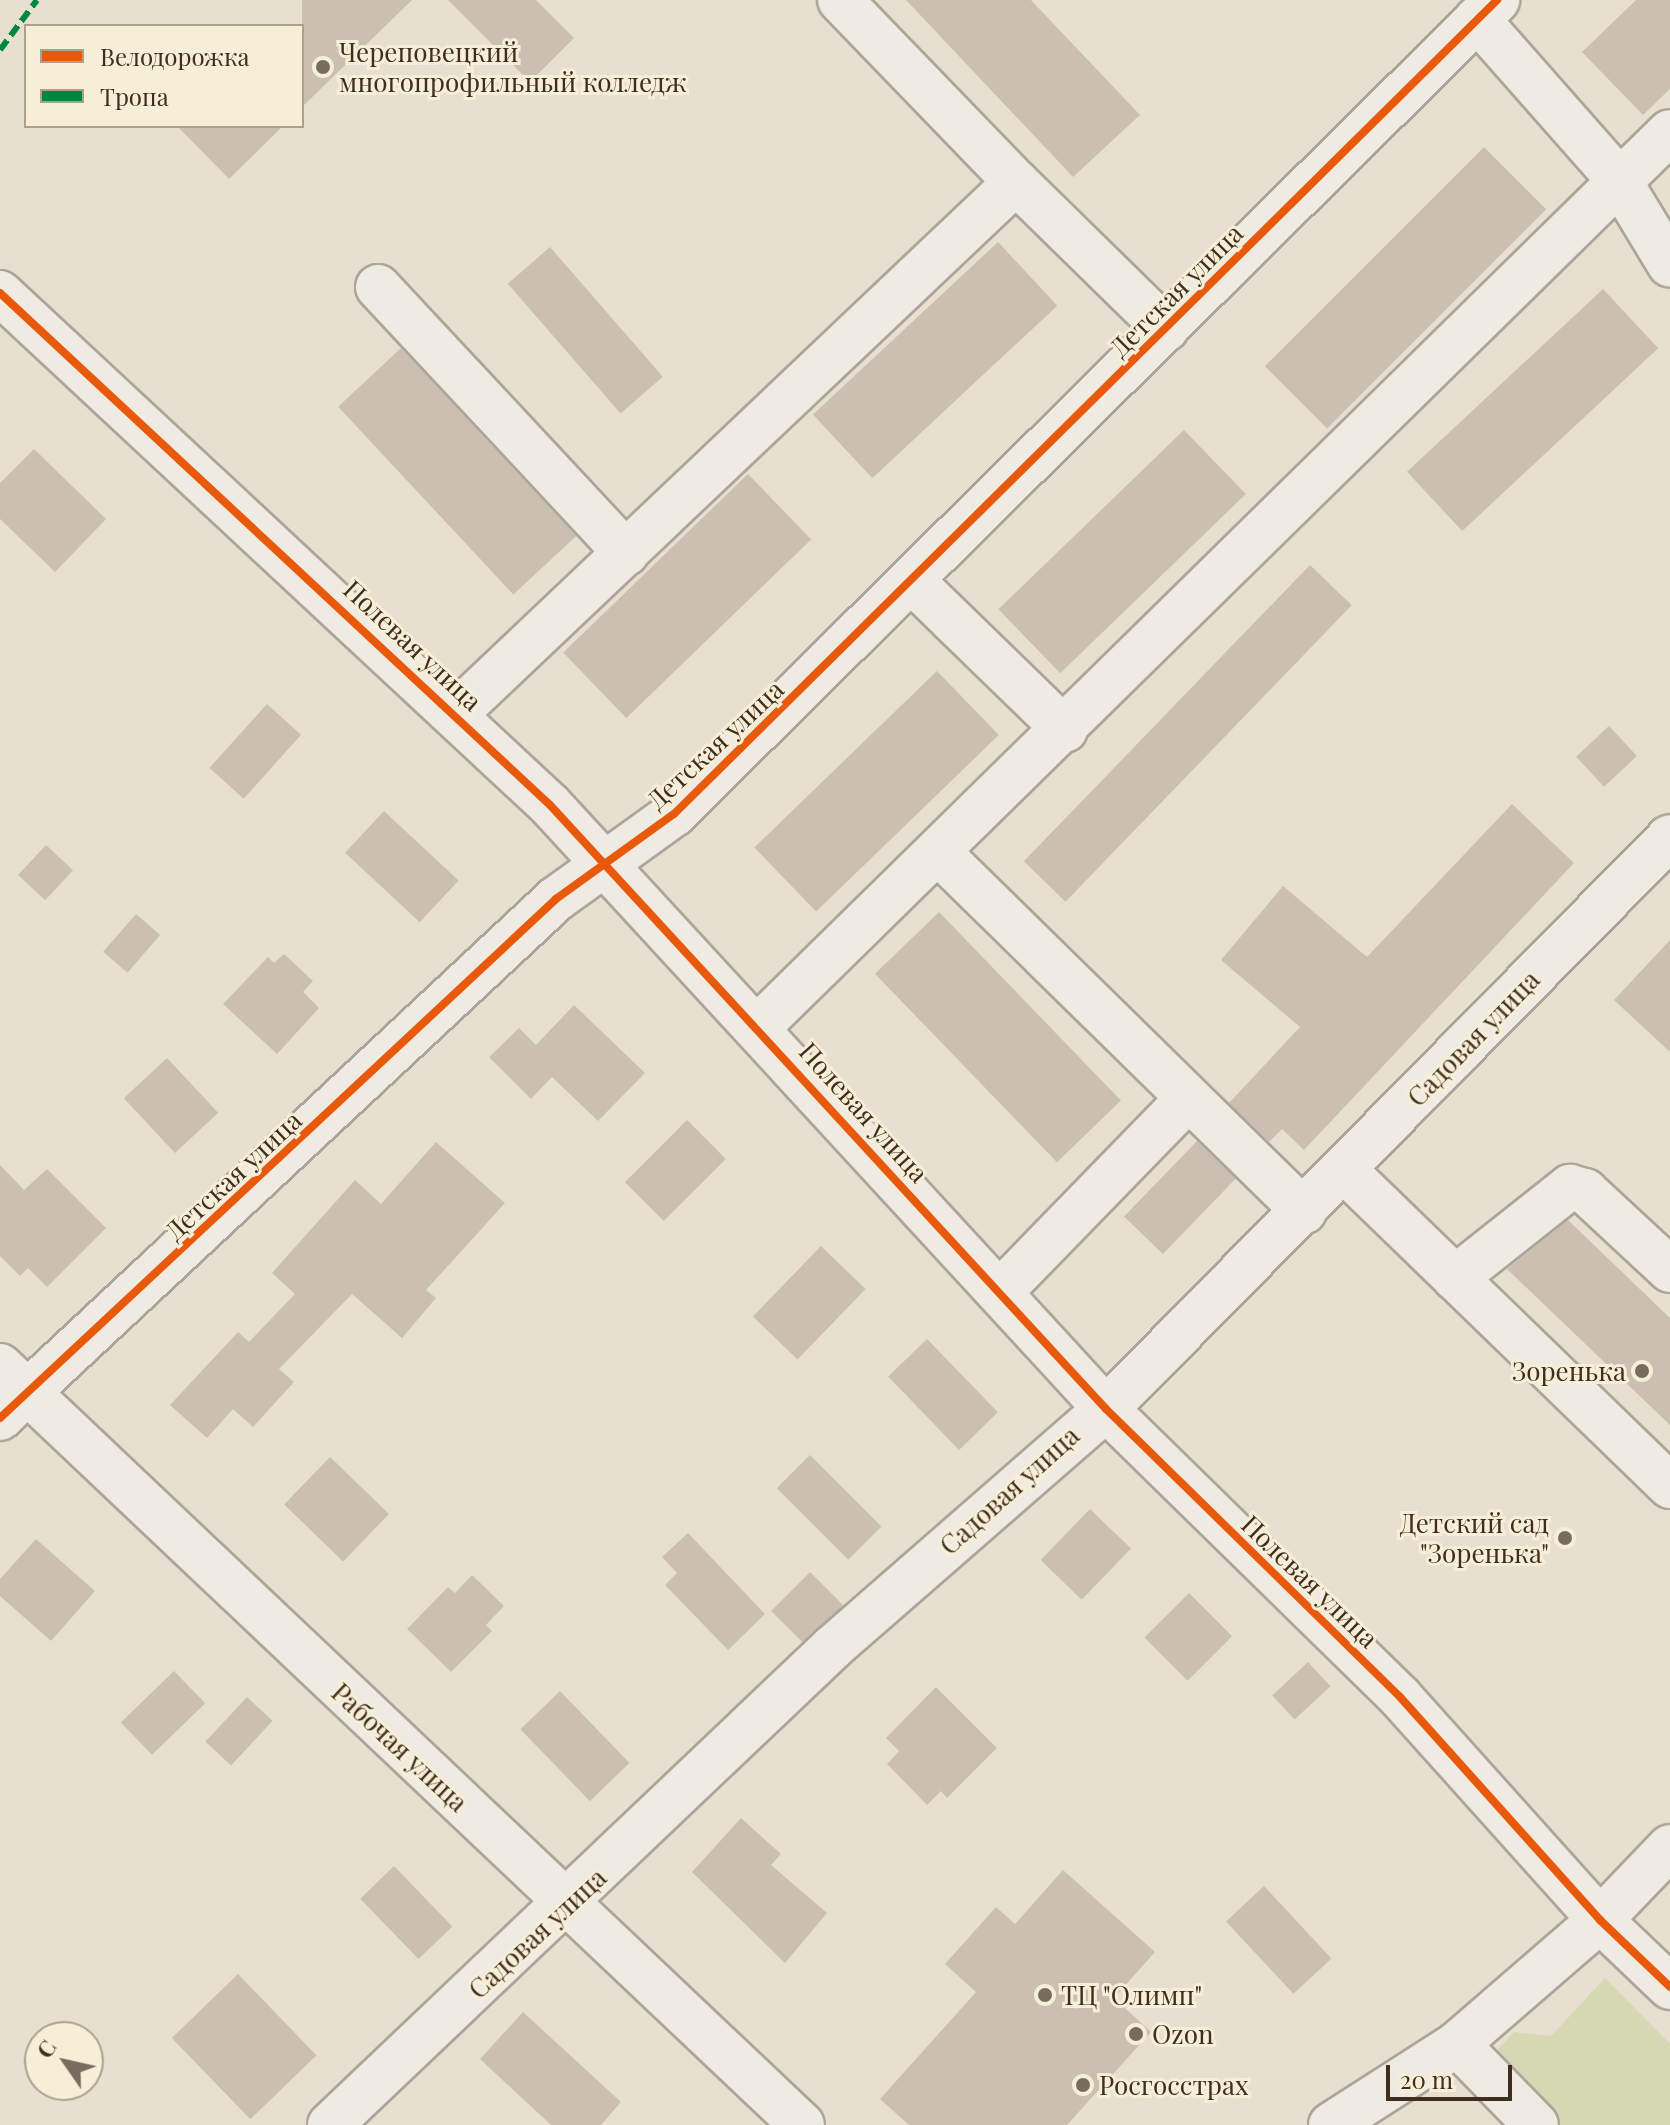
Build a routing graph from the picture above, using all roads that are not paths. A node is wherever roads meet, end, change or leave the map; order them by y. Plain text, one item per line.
1 (840, 0) edge
2 (1487, 10) edge
3 (1670, 132) edge
4 (1618, 179) junction
5 (1016, 182) junction
6 (1670, 265) edge
7 (378, 287) dead end
8 (5, 308) edge
9 (1166, 329) junction
10 (626, 553) junction
11 (913, 582) junction
12 (457, 712) junction
13 (1065, 730) junction
14 (1670, 837) edge
15 (938, 852) junction
16 (604, 861) junction
17 (759, 1026) junction
18 (1187, 1100) junction
19 (1344, 1170) junction
20 (1304, 1211) junction
21 (1670, 1270) edge
22 (1455, 1278) junction
23 (1000, 1292) junction
24 (9, 1393) edge
25 (1106, 1409) junction
26 (1670, 1486) edge
27 (1670, 1847) edge
28 (568, 1906) junction
29 (1600, 1920) junction
30 (1670, 1987) edge
31 (1457, 2044) junction
32 (330, 2125) edge
33 (802, 2125) edge
34 (1331, 2125) edge
35 (1536, 2125) edge

1 - 5 street
2 - 4 street
2 - 9 street, Детская улица
3 - 4 street
4 - 6 street
4 - 13 street
5 - 9 street
5 - 10 street
7 - 10 street
8 - 12 street, Полевая улица
9 - 11 street, Детская улица
10 - 12 street
11 - 13 street
11 - 16 street, Детская улица
12 - 16 street, Полевая улица
13 - 15 street
14 - 19 street, Садовая улица
15 - 17 street
15 - 18 street
16 - 17 street, Полевая улица
16 - 24 street, Детская улица
17 - 23 street, Полевая улица
18 - 20 street
18 - 23 street
19 - 20 street, Садовая улица
19 - 22 street
20 - 25 street, Садовая улица
21 - 22 street
22 - 26 street
23 - 25 street, Полевая улица
24 - 28 street, Рабочая улица
25 - 28 street, Садовая улица
25 - 29 street, Полевая улица
27 - 29 street
28 - 32 street, Садовая улица
28 - 33 street, Рабочая улица
29 - 30 street, Полевая улица
29 - 31 street
31 - 34 street
31 - 35 street

